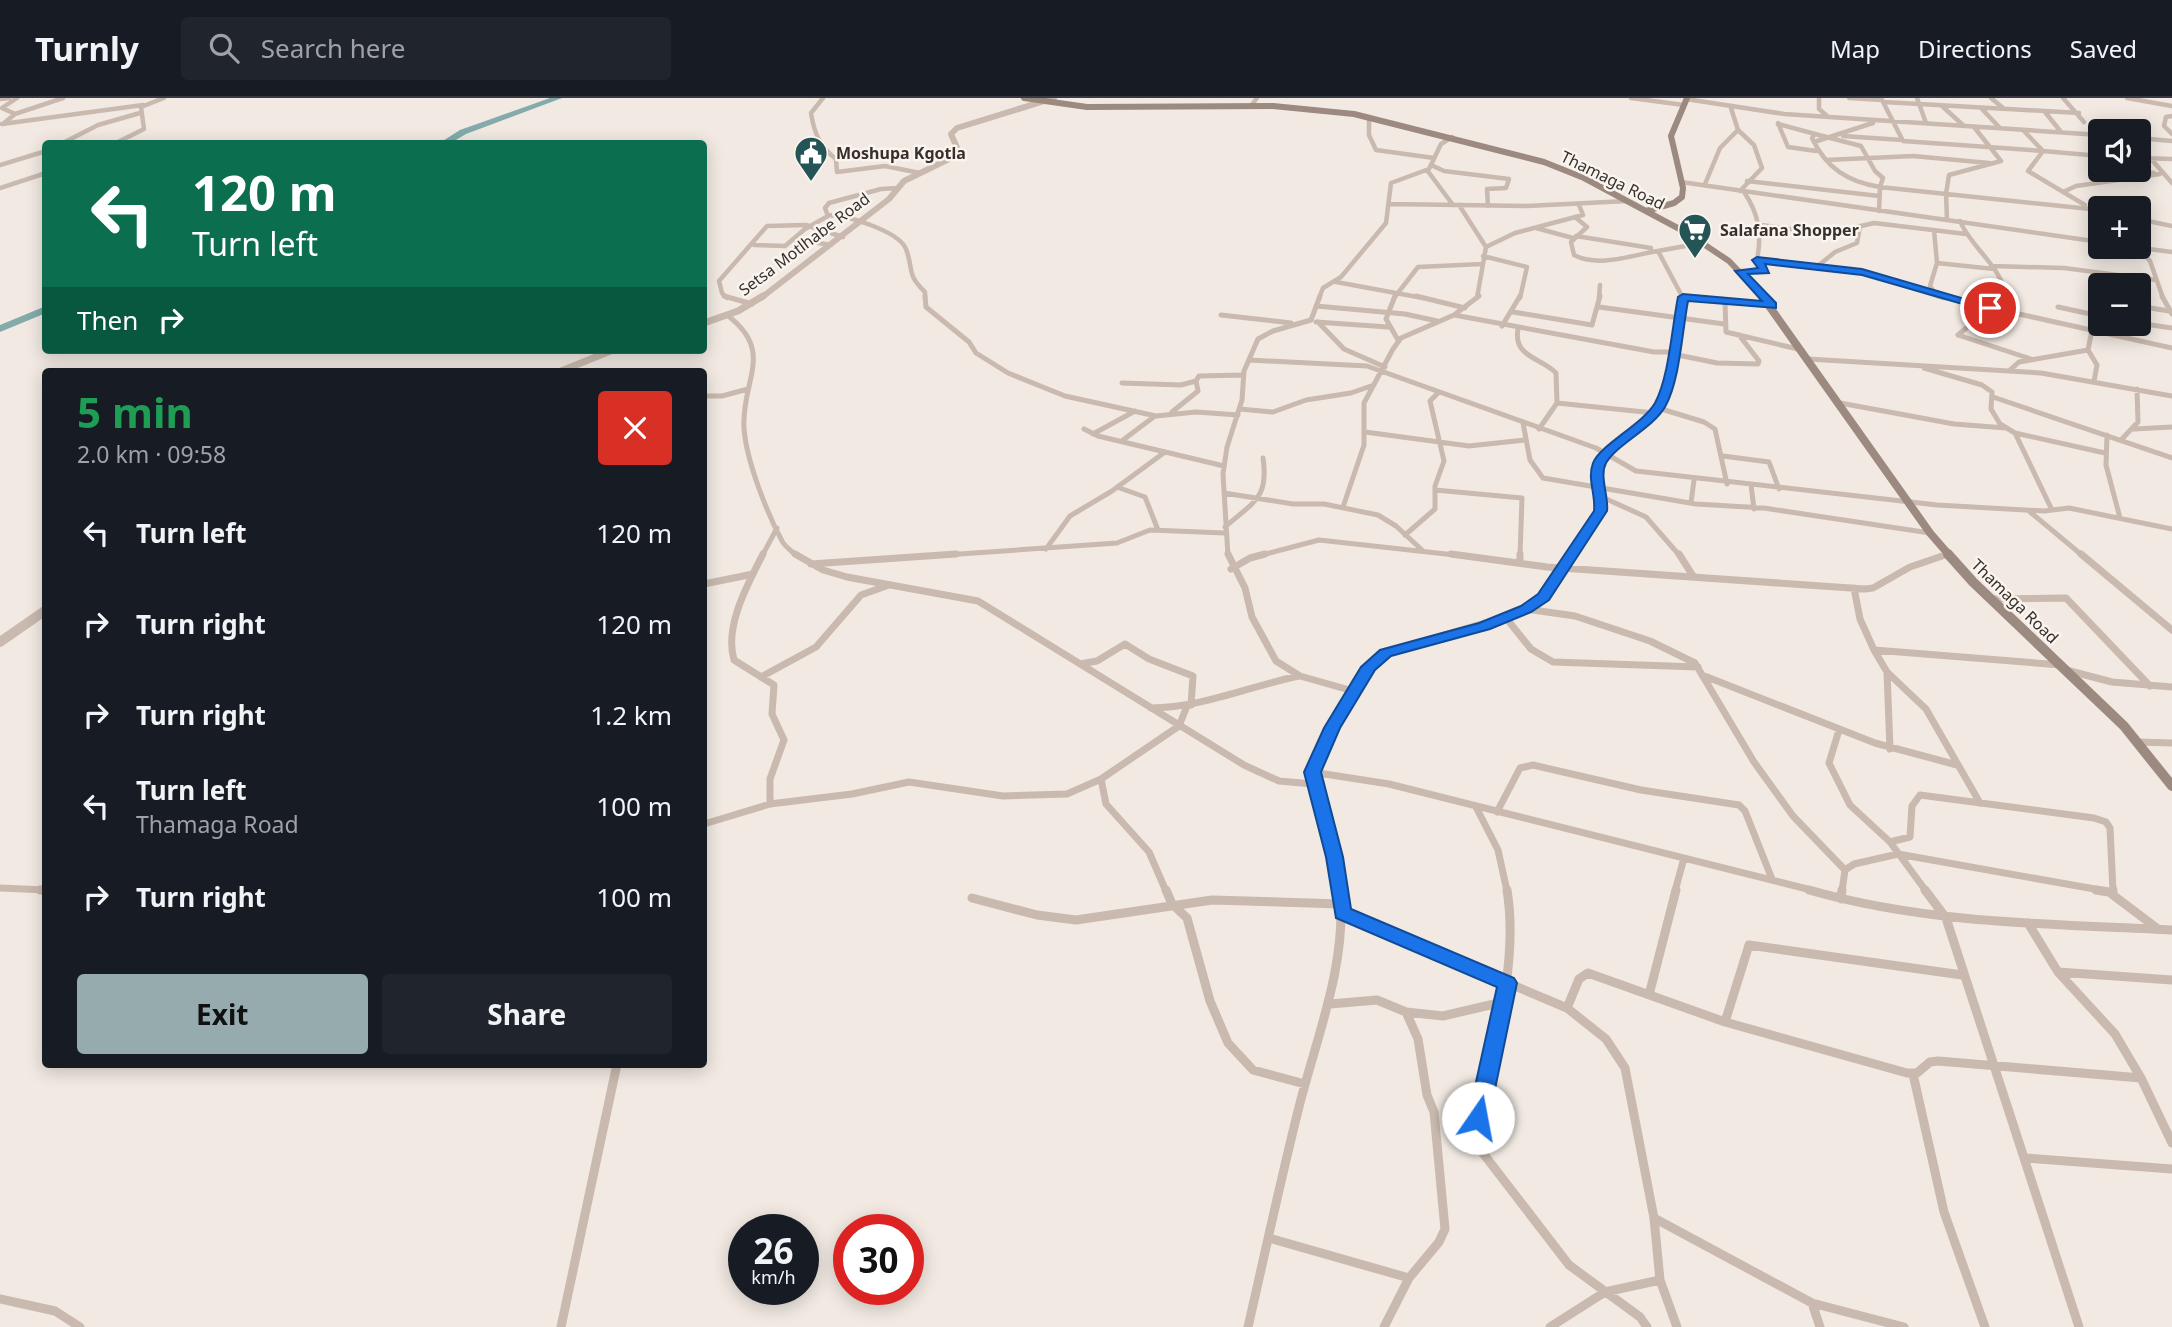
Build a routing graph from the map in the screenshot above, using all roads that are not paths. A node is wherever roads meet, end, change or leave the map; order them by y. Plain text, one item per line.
1 (9, 98) edge
2 (17, 98) edge
3 (63, 98) edge
4 (164, 98) edge
5 (823, 98) edge
6 (1024, 98) edge
7 (1059, 98) edge
8 (1257, 98) edge
9 (1631, 98) edge
10 (1819, 98) edge
11 (1849, 98) edge
12 (1917, 98) edge
13 (1992, 98) edge
14 (2063, 98) edge
15 (2127, 98) edge
16 (0, 99) edge
17 (1052, 99) edge
18 (1882, 100) edge
19 (1686, 101) edge
20 (1712, 101) edge
21 (1041, 102) junction
22 (1706, 103) junction
23 (143, 105) junction
24 (1921, 105) junction
25 (1941, 105) junction
26 (1251, 106) junction
27 (2172, 106) edge
28 (1980, 107) junction
29 (1731, 108) junction
30 (2004, 108) junction
31 (2045, 111) junction
32 (141, 113) junction
33 (2078, 113) junction
34 (13, 116) junction
35 (1826, 116) junction
36 (2172, 116) edge
37 (1369, 117) junction
38 (25, 119) junction
39 (2084, 121) dead end
40 (1891, 122) junction
41 (1926, 123) junction
42 (1778, 124) junction
43 (1, 126) edge
44 (1964, 126) junction
45 (1974, 127) junction
46 (2000, 128) junction
47 (1738, 130) junction
48 (2023, 130) junction
49 (2061, 132) junction
50 (1815, 134) junction
51 (2088, 134) edge
52 (2172, 134) edge
53 (1838, 136) junction
54 (1452, 138) junction
55 (2151, 139) edge
56 (69, 140) edge
57 (122, 140) edge
58 (1902, 140) junction
59 (2172, 141) edge
60 (1814, 142) junction
61 (1992, 147) junction
62 (1816, 151) junction
63 (2043, 151) junction
64 (42, 152) edge
65 (2088, 155) edge
66 (1868, 156) junction
67 (1434, 158) junction
68 (2152, 158) joint
69 (2172, 159) edge
70 (1826, 160) junction
71 (1993, 164) junction
72 (0, 165) edge
73 (1432, 165) junction
74 (1427, 170) junction
75 (920, 173) junction
76 (42, 174) edge
77 (2166, 174) edge
78 (1747, 181) junction
79 (1681, 182) junction
80 (2104, 182) edge
81 (2172, 183) edge
82 (1705, 184) junction
83 (1880, 187) junction
84 (0, 188) edge
85 (898, 188) junction
86 (1742, 191) junction
87 (2063, 192) junction
88 (1946, 194) junction
89 (1879, 196) junction
90 (1627, 201) junction
91 (1389, 204) junction
92 (1456, 205) junction
93 (1579, 205) junction
94 (1488, 206) junction
95 (2088, 206) edge
96 (2088, 207) edge
97 (1646, 211) junction
98 (1879, 211) junction
99 (828, 215) junction
100 (1574, 217) junction
101 (1947, 219) junction
102 (863, 221) junction
103 (1960, 222) junction
104 (2151, 222) edge
105 (1761, 225) junction
106 (808, 226) junction
107 (1860, 226) junction
108 (2172, 226) edge
109 (1536, 228) junction
110 (1934, 230) junction
111 (1966, 234) junction
112 (843, 237) junction
113 (1575, 237) junction
114 (1480, 238) junction
115 (793, 239) junction
116 (1499, 240) junction
117 (2088, 240) edge
118 (1702, 243) junction
119 (754, 245) junction
120 (831, 246) junction
121 (1486, 247) junction
122 (1660, 249) junction
123 (2151, 249) edge
124 (2172, 252) edge
125 (1483, 256) junction
126 (2151, 259) edge
127 (1757, 260) junction
128 (1937, 263) junction
129 (1482, 264) junction
130 (1819, 265) junction
131 (1993, 268) junction
132 (1740, 271) junction
133 (2097, 272) joint
134 (2156, 280) junction
135 (1336, 282) junction
136 (1600, 285) dead end
137 (1398, 292) junction
138 (1936, 293) junction
139 (1683, 297) junction
140 (1725, 302) junction
141 (752, 304) junction
142 (1316, 306) junction
143 (1772, 306) junction
144 (1599, 307) junction
145 (2058, 307) dead end
146 (1990, 308) junction
147 (1465, 309) junction
148 (2151, 309) edge
149 (1388, 312) junction
150 (1513, 312) junction
151 (2005, 312) junction
152 (2088, 313) edge
153 (2171, 313) edge
154 (727, 315) junction
155 (1221, 315) dead end
156 (1454, 315) junction
157 (1544, 319) junction
158 (1679, 320) junction
159 (1438, 321) junction
160 (707, 322) edge
161 (1306, 322) junction
162 (1318, 322) junction
163 (1724, 324) junction
164 (2151, 325) edge
165 (1502, 326) junction
166 (1388, 327) junction
167 (2172, 328) edge
168 (1518, 329) junction
169 (2088, 329) edge
170 (1542, 332) junction
171 (1739, 335) junction
172 (2092, 336) edge
173 (2120, 336) edge
174 (1398, 340) junction
175 (2172, 348) edge
176 (1802, 350) junction
177 (2088, 350) junction
178 (1674, 353) junction
179 (603, 354) edge
180 (1808, 359) junction
181 (1249, 360) junction
182 (2036, 361) junction
183 (1914, 364) junction
184 (568, 368) edge
185 (1383, 369) junction
186 (2010, 370) junction
187 (1243, 375) junction
188 (1196, 381) junction
189 (2094, 381) junction
190 (1122, 383) dead end
191 (1371, 386) junction
192 (748, 389) junction
193 (2137, 389) junction
194 (1438, 393) junction
195 (707, 396) edge
196 (2172, 396) edge
197 (1993, 397) junction
198 (1188, 401) junction
199 (1557, 403) junction
200 (1840, 403) junction
201 (1135, 411) junction
202 (1656, 411) junction
203 (1196, 412) junction
204 (1239, 412) junction
205 (1166, 415) junction
206 (1156, 416) junction
207 (1523, 423) junction
208 (2172, 427) edge
209 (2006, 428) junction
210 (1084, 429) dead end
211 (1539, 429) junction
212 (2134, 429) junction
213 (1365, 432) junction
214 (2015, 433) junction
215 (1093, 434) junction
216 (2108, 435) junction
217 (1123, 440) junction
218 (1525, 440) junction
219 (2121, 440) junction
220 (1442, 444) junction
221 (1165, 452) junction
222 (1609, 453) junction
223 (2105, 453) junction
224 (1723, 456) junction
225 (1263, 458) dead end
226 (2172, 458) edge
227 (1224, 466) junction
228 (1694, 480) junction
229 (1727, 484) junction
230 (1751, 485) junction
231 (1117, 487) junction
232 (1600, 487) junction
233 (1779, 489) junction
234 (1435, 490) junction
235 (1224, 493) junction
236 (1602, 497) junction
237 (1259, 498) junction
238 (1907, 501) junction
239 (1691, 503) junction
240 (1343, 507) junction
241 (1754, 509) junction
242 (2052, 510) junction
243 (2028, 511) junction
244 (2120, 518) junction
245 (777, 528) junction
246 (2172, 529) edge
247 (1158, 530) junction
248 (1225, 530) junction
249 (1930, 533) junction
250 (1405, 535) junction
251 (1046, 549) junction
252 (1425, 551) junction
253 (1948, 554) junction
254 (1520, 563) junction
255 (807, 565) junction
256 (1231, 569) junction
257 (1563, 569) junction
258 (753, 574) junction
259 (1693, 576) junction
260 (707, 583) edge
261 (893, 584) junction
262 (1854, 588) junction
263 (1990, 599) junction
264 (1526, 609) junction
265 (42, 613) edge
266 (1506, 618) junction
267 (2172, 630) edge
268 (0, 642) edge
269 (1874, 650) junction
270 (1080, 664) junction
271 (2064, 667) junction
272 (1700, 671) junction
273 (1887, 672) junction
274 (1300, 676) junction
275 (761, 677) junction
276 (2150, 686) junction
277 (2172, 687) edge
278 (1353, 691) junction
279 (1189, 706) junction
280 (1149, 707) junction
281 (1178, 726) junction
282 (1839, 730) junction
283 (2138, 742) junction
284 (2172, 744) edge
285 (1890, 749) junction
286 (1957, 765) junction
287 (1312, 772) junction
288 (1101, 779) junction
289 (1313, 784) junction
290 (2172, 786) edge
291 (1980, 803) junction
292 (770, 804) junction
293 (1476, 807) junction
294 (1497, 812) junction
295 (707, 823) edge
296 (1889, 842) junction
297 (1898, 854) junction
298 (1684, 858) junction
299 (1845, 870) junction
300 (1772, 879) junction
301 (0, 888) edge
302 (42, 890) edge
303 (2113, 893) junction
304 (972, 898) dead end
305 (1841, 899) junction
306 (1172, 904) junction
307 (1342, 909) junction
308 (1946, 918) junction
309 (2028, 923) junction
310 (2159, 930) junction
311 (2172, 930) edge
312 (2058, 972) junction
313 (1962, 975) junction
314 (2172, 980) edge
315 (1507, 983) junction
316 (1649, 995) junction
317 (1503, 1002) junction
318 (1330, 1004) junction
319 (1567, 1008) junction
320 (1406, 1012) junction
321 (1724, 1022) junction
322 (1994, 1067) junction
323 (616, 1068) edge
324 (1913, 1074) junction
325 (2141, 1078) junction
326 (1305, 1084) junction
327 (2172, 1143) edge
328 (2026, 1157) junction
329 (2172, 1169) edge
330 (1654, 1218) junction
331 (1269, 1238) junction
332 (1409, 1278) junction
333 (1660, 1280) junction
334 (1605, 1292) junction
335 (0, 1299) edge
336 (1812, 1303) junction
337 (80, 1327) edge
338 (561, 1327) edge
339 (1248, 1327) edge
340 (1384, 1327) edge
341 (1550, 1327) edge
342 (1647, 1327) edge
343 (1677, 1327) edge
344 (1820, 1327) edge
345 (1904, 1327) edge
346 (1985, 1327) edge
347 (2080, 1327) edge

1 - 16 street
2 - 34 street
3 - 34 street
4 - 23 street
5 - 75 street
6 - 21 main road, Thamaga Road
7 - 17 street
8 - 26 street
9 - 19 street
10 - 35 street
11 - 18 street
12 - 24 street
13 - 30 street
14 - 33 street
15 - 27 street
17 - 21 street
18 - 24 street
18 - 40 street
19 - 22 street
19 - 79 main road
20 - 22 street
20 - 35 street
21 - 26 main road, Thamaga Road
21 - 75 street, Setsa Motlhabe Road
22 - 29 street
23 - 32 street
23 - 38 street
24 - 25 street
24 - 41 street
25 - 28 street
25 - 44 street
26 - 37 main road, Thamaga Road
28 - 30 street
28 - 46 street
29 - 42 street
29 - 47 street
30 - 31 street
31 - 33 street
31 - 49 street
32 - 56 street
32 - 57 street
33 - 39 street
34 - 38 street
34 - 43 street
35 - 40 street
36 - 52 street
37 - 54 main road, Thamaga Road
37 - 67 street
38 - 43 street
40 - 41 street
40 - 53 street
40 - 58 street
41 - 44 street
42 - 50 street
42 - 62 street
44 - 45 street
45 - 46 street
45 - 61 street
46 - 48 street
47 - 78 street
47 - 82 street
48 - 49 street
48 - 63 street
49 - 51 street
50 - 53 street
50 - 60 street
53 - 58 street
53 - 60 street
53 - 66 street
54 - 67 street
54 - 90 main road, Thamaga Road
55 - 59 street
58 - 61 street
60 - 62 street
61 - 63 street
61 - 71 street
62 - 70 street
63 - 65 street
63 - 87 street
64 - 72 street
66 - 70 street
66 - 71 street
66 - 83 street
67 - 73 street
68 - 69 street
68 - 77 street
70 - 83 street
71 - 88 street
73 - 74 street
73 - 94 street
74 - 91 street
74 - 92 street
75 - 85 street, Setsa Motlhabe Road
76 - 84 street
77 - 81 street
78 - 86 street
78 - 89 street
79 - 82 street
79 - 97 main road
80 - 87 street
82 - 86 street
83 - 88 street
83 - 89 street
85 - 99 street
85 - 102 street, Setsa Motlhabe Road
86 - 98 street
86 - 105 street
87 - 95 street
88 - 96 street
88 - 101 street
89 - 98 street
90 - 93 street
90 - 97 main road, Thamaga Road
91 - 92 street
91 - 135 street
92 - 94 street
92 - 114 street
93 - 94 street
93 - 100 street
97 - 118 main road, Thamaga Road
98 - 101 street
99 - 102 street
99 - 106 street
100 - 109 street
100 - 113 street
101 - 103 street
102 - 112 street, Setsa Motlhabe Road
102 - 201 street
103 - 111 street
103 - 117 street
104 - 108 street
105 - 107 street
105 - 127 street
106 - 112 street
106 - 115 street
106 - 119 street
107 - 110 street
107 - 130 street
109 - 113 street
109 - 116 street
110 - 111 street
110 - 128 street
111 - 131 street
112 - 120 street, Setsa Motlhabe Road
113 - 122 street
113 - 122 street
114 - 116 street
114 - 121 street
115 - 119 street
115 - 120 street
116 - 121 street
118 - 122 street
118 - 132 main road, Thamaga Road
119 - 141 street
120 - 141 street, Setsa Motlhabe Road
121 - 125 street
122 - 139 street
123 - 124 street
125 - 129 street
125 - 150 street
126 - 134 street
127 - 130 street
127 - 132 street
128 - 131 street
128 - 138 street
129 - 137 street
129 - 147 street
130 - 138 street
131 - 133 street
131 - 151 street
132 - 143 main road, Thamaga Road
133 - 134 street
134 - 153 street
135 - 137 street
135 - 142 street
136 - 144 street
137 - 147 street
137 - 149 street
138 - 146 street
139 - 140 street
139 - 158 street
140 - 143 street
140 - 163 street
141 - 154 street, Setsa Motlhabe Road
142 - 149 street
142 - 161 street
143 - 176 main road, Thamaga Road
144 - 157 street
144 - 158 street
145 - 152 street
146 - 151 street
146 - 182 street
147 - 156 street
148 - 153 street
149 - 159 street
149 - 166 street
150 - 157 street
150 - 165 street
151 - 169 street
154 - 160 street, Setsa Motlhabe Road
154 - 192 street
155 - 161 street
156 - 159 street
156 - 165 street
157 - 170 street
158 - 163 street
158 - 178 street
159 - 174 street
161 - 162 street
161 - 181 street
162 - 166 street
162 - 185 street
163 - 171 street
164 - 167 street
165 - 168 street
166 - 174 street
168 - 170 street
168 - 199 street
170 - 178 street
171 - 176 street
171 - 178 street
172 - 177 street
173 - 175 street
174 - 185 street
176 - 180 main road, Thamaga Road
177 - 182 street
177 - 189 street
178 - 202 street
179 - 184 street
180 - 183 street
180 - 200 main road, Thamaga Road
181 - 185 street
181 - 187 street
182 - 186 street
183 - 186 street
183 - 197 street
185 - 191 street
185 - 194 street
186 - 189 street
187 - 188 street
187 - 204 street
188 - 190 street
188 - 198 street
189 - 193 street
191 - 204 street
191 - 213 street
192 - 195 street
192 - 245 street
193 - 196 street
193 - 212 street
194 - 207 street
194 - 220 street
197 - 209 street
197 - 216 street
198 - 203 street
198 - 205 street
199 - 202 street
199 - 211 street
200 - 209 street
200 - 238 main road, Thamaga Road
201 - 206 street
201 - 215 street
202 - 222 street
202 - 224 street
203 - 204 street
203 - 205 street
204 - 227 street
205 - 206 street
206 - 217 street
207 - 211 street
207 - 218 street
208 - 212 street
209 - 214 street
210 - 215 street
211 - 222 street
212 - 219 street
213 - 220 street
213 - 240 street
214 - 223 street
214 - 242 street
215 - 217 street
216 - 219 street
216 - 223 street
217 - 221 street
218 - 220 street
218 - 232 street
219 - 226 street
220 - 234 street
221 - 227 street
221 - 231 street
222 - 228 street
222 - 232 street
223 - 244 street
224 - 229 street
224 - 233 street
225 - 237 street
227 - 235 street
228 - 229 street
228 - 239 street
229 - 230 street
230 - 233 street
230 - 241 street
231 - 247 street
231 - 251 street
232 - 236 street
232 - 239 street
233 - 238 street
234 - 250 street
234 - 254 street
235 - 237 street
235 - 248 street
236 - 257 street
236 - 259 street
237 - 240 street
237 - 248 street
238 - 243 street
238 - 249 main road, Thamaga Road
239 - 241 street
240 - 250 street
241 - 249 street
242 - 243 street
242 - 244 street
243 - 267 street
244 - 246 street
245 - 255 street
245 - 258 street
247 - 248 street
247 - 251 street
248 - 256 street
249 - 253 main road, Thamaga Road
250 - 252 street
251 - 255 street
252 - 254 street
252 - 256 street
253 - 262 street
253 - 263 main road, Thamaga Road
254 - 257 street
255 - 261 street
256 - 274 street
257 - 259 street
257 - 264 street
258 - 260 street
258 - 275 street
259 - 262 street
261 - 270 street
261 - 275 street
262 - 269 street
263 - 271 main road, Thamaga Road
263 - 276 street
264 - 266 street
264 - 272 street
265 - 268 street
266 - 272 street
266 - 278 street
269 - 271 street
269 - 273 street
270 - 279 street
270 - 280 street
271 - 276 street
271 - 283 main road, Thamaga Road
272 - 282 street
272 - 299 street
273 - 285 street
273 - 286 street
274 - 278 street
274 - 279 street
275 - 292 street
276 - 277 street
278 - 287 street
279 - 280 street
279 - 281 street
280 - 281 street
281 - 288 street
281 - 289 street
282 - 285 street
282 - 296 street
283 - 284 street
283 - 290 main road, Thamaga Road
285 - 286 street
286 - 291 street
287 - 289 street
287 - 293 street
288 - 292 street
288 - 306 street
289 - 307 street
291 - 296 street
291 - 303 street
292 - 295 street
293 - 294 street
293 - 315 street
294 - 298 street
294 - 300 street
296 - 297 street
297 - 299 street
297 - 303 street
297 - 308 street
298 - 300 street
298 - 316 street
299 - 305 street
300 - 305 street
301 - 302 street
303 - 310 street
304 - 306 street
305 - 308 street
306 - 307 street
306 - 326 street
307 - 315 street
307 - 318 street
308 - 309 street
308 - 313 street
309 - 310 street
309 - 312 street
310 - 311 street
312 - 314 street
312 - 325 street
313 - 321 street
313 - 322 street
315 - 317 street
315 - 319 street
316 - 319 street
316 - 321 street
317 - 320 street
317 - 334 street
318 - 320 street
318 - 326 street
319 - 330 street
320 - 332 street
321 - 324 street
322 - 324 street
322 - 325 street
322 - 328 street
323 - 338 street
324 - 346 street
325 - 327 street
326 - 331 street
328 - 329 street
328 - 347 street
330 - 333 street
330 - 336 street
331 - 332 street
331 - 339 street
332 - 340 street
333 - 334 street
333 - 343 street
334 - 341 street
334 - 342 street
335 - 337 street
336 - 344 street
336 - 345 street

